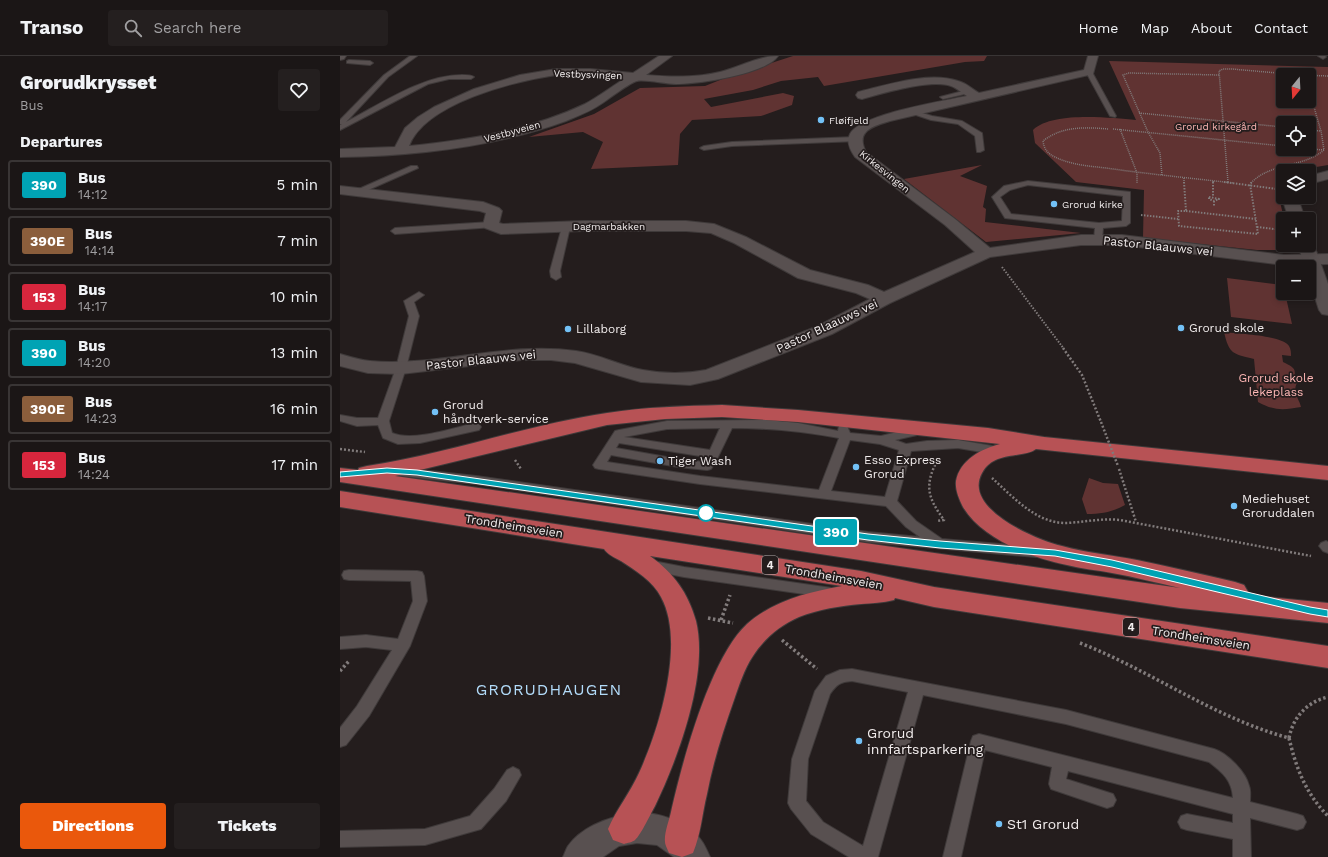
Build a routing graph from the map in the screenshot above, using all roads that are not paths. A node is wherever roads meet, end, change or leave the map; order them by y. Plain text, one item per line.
1 (414, 56) edge
2 (667, 56) edge
3 (773, 56) edge
4 (1093, 56) edge
5 (345, 60) edge
6 (370, 63) dead end
7 (1089, 72) junction
8 (636, 76) junction
9 (471, 77) dead end
10 (862, 95) dead end
11 (972, 95) junction
12 (943, 97) dead end
13 (912, 112) junction
14 (1112, 116) road end
15 (340, 125) edge
16 (340, 128) edge
17 (855, 139) junction
18 (704, 148) dead end
19 (401, 150) junction
20 (980, 150) dead end
21 (340, 153) edge
22 (414, 168) dead end
23 (1328, 175) edge
24 (1316, 178) edge
25 (340, 190) edge
26 (356, 192) junction
27 (491, 225) junction
28 (566, 227) junction
29 (395, 231) dead end
30 (1099, 233) junction
31 (986, 253) junction
32 (1316, 255) edge
33 (556, 277) dead end
34 (419, 295) dead end
35 (884, 300) junction
36 (1328, 310) edge
37 (340, 360) edge
38 (401, 368) junction
39 (340, 418) edge
40 (383, 420) junction
41 (728, 424) junction
42 (474, 427) dead end
43 (841, 428) junction
44 (929, 429) junction
45 (616, 439) junction
46 (881, 440) junction
47 (1044, 444) junction
48 (906, 448) junction
49 (608, 451) junction
50 (1000, 451) junction
51 (713, 454) junction
52 (707, 466) junction
53 (387, 470) junction
54 (1328, 473) edge
55 (340, 474) edge
56 (700, 480) junction
57 (823, 495) junction
58 (340, 499) edge
59 (890, 502) junction
60 (606, 540) junction
61 (940, 544) junction
62 (1055, 553) junction
63 (645, 564) junction
64 (349, 575) dead end
65 (848, 595) junction
66 (934, 597) junction
67 (1319, 612) edge
68 (340, 643) edge
69 (403, 646) junction
70 (1328, 657) edge
71 (917, 687) junction
72 (340, 740) edge
73 (1061, 762) junction
74 (513, 775) dead end
75 (1107, 800) dead end
76 (1241, 808) junction
77 (1188, 822) dead end
78 (1297, 822) dead end
79 (624, 829) junction
80 (1242, 833) junction
81 (340, 839) edge
82 (687, 849) edge
83 (580, 857) edge
84 (868, 857) edge
85 (952, 857) edge
86 (1242, 857) edge

1 - 15 lane
2 - 8 street, Vestbyveien
3 - 8 street, Vestbysvingen
4 - 7 street
5 - 6 lane
7 - 11 street, Kirkesvingen
7 - 14 lane
8 - 19 street, Vestbyveien
8 - 19 street, Vestbysvingen
9 - 16 lane
10 - 11 street
11 - 12 lane, Kirkesvingen
11 - 13 street, Kirkesvingen
13 - 17 street, Kirkesvingen
13 - 20 lane
17 - 18 lane
17 - 31 street, Kirkesvingen
19 - 21 street, Vestbyveien
22 - 26 lane
23 - 24 street
25 - 26 street
26 - 27 street
27 - 28 street, Dagmarbakken
27 - 29 lane
28 - 33 lane
28 - 35 street, Dagmarbakken
30 - 30 lane
30 - 31 street, Pastor Blaauws vei
30 - 32 street, Pastor Blaauws vei
31 - 35 street, Pastor Blaauws vei
32 - 36 street
34 - 38 lane
35 - 38 street, Pastor Blaauws vei
37 - 38 street, Pastor Blaauws vei
38 - 40 lane
39 - 40 lane
40 - 42 lane
41 - 43 lane
41 - 45 lane
41 - 51 lane
43 - 44 highway
43 - 46 lane
43 - 53 highway
43 - 57 lane
44 - 46 lane
44 - 47 highway
45 - 49 lane
45 - 51 lane
46 - 48 lane
47 - 50 highway
47 - 54 highway
48 - 50 lane
48 - 59 lane
49 - 52 lane
49 - 56 lane
50 - 62 highway
51 - 52 lane
52 - 56 lane
53 - 55 highway
53 - 61 lane
55 - 67 highway, Trondheimsveien / 4
56 - 57 lane
57 - 59 lane
58 - 60 highway, Trondheimsveien / 4
59 - 61 lane
60 - 63 highway
60 - 66 highway, Trondheimsveien / 4
61 - 62 lane
62 - 67 highway
63 - 65 lane
63 - 79 highway
64 - 69 lane
65 - 66 highway
65 - 82 highway
66 - 70 highway, Trondheimsveien / 4
68 - 69 lane
69 - 72 lane
71 - 76 lane
71 - 84 lane
71 - 84 lane
73 - 75 lane
73 - 76 lane
73 - 85 lane
74 - 81 lane
76 - 78 lane
76 - 80 lane
77 - 80 lane
79 - 82 street
79 - 83 street
80 - 86 lane

